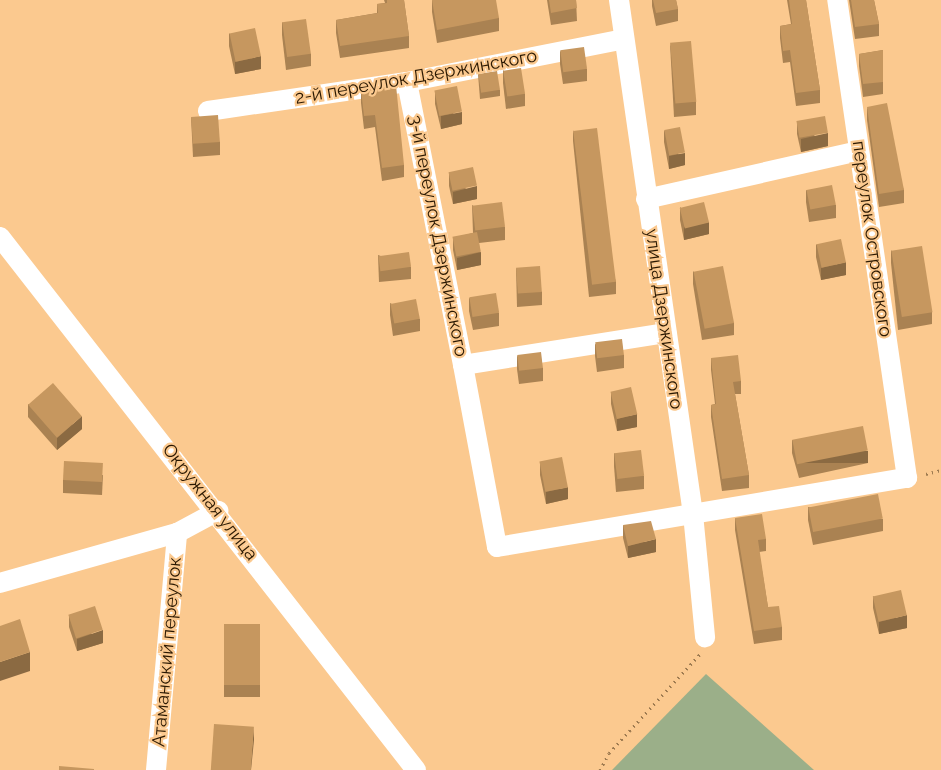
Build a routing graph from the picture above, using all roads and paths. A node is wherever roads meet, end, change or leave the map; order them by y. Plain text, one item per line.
1 (619, 0) edge
2 (837, 0) edge
3 (624, 39) junction
4 (407, 82) junction
5 (208, 111) dead end
6 (859, 151) junction
7 (646, 199) junction
8 (0, 237) edge
9 (666, 333) junction
10 (463, 365) junction
11 (218, 511) junction
12 (693, 514) junction
13 (177, 533) junction
14 (0, 583) edge
15 (705, 638) joint
16 (156, 770) edge
17 (416, 770) edge
18 (600, 770) edge

1 - 3 street, улица Дзержинского
2 - 6 street, переулок Островского
3 - 4 street, 2-й переулок Дзержинского
3 - 7 street, улица Дзержинского
4 - 5 street, 2-й переулок Дзержинского
4 - 10 street, 3-й переулок Дзержинского
6 - 7 street
6 - 12 street, переулок Островского
7 - 9 street, улица Дзержинского
8 - 11 street, Окружная улица
9 - 10 street, 3-й переулок Дзержинского
9 - 12 street, улица Дзержинского
10 - 12 street
11 - 13 street
11 - 17 street, Окружная улица
12 - 15 street, улица Дзержинского
13 - 14 street
13 - 16 street, Атаманский переулок
15 - 18 path

